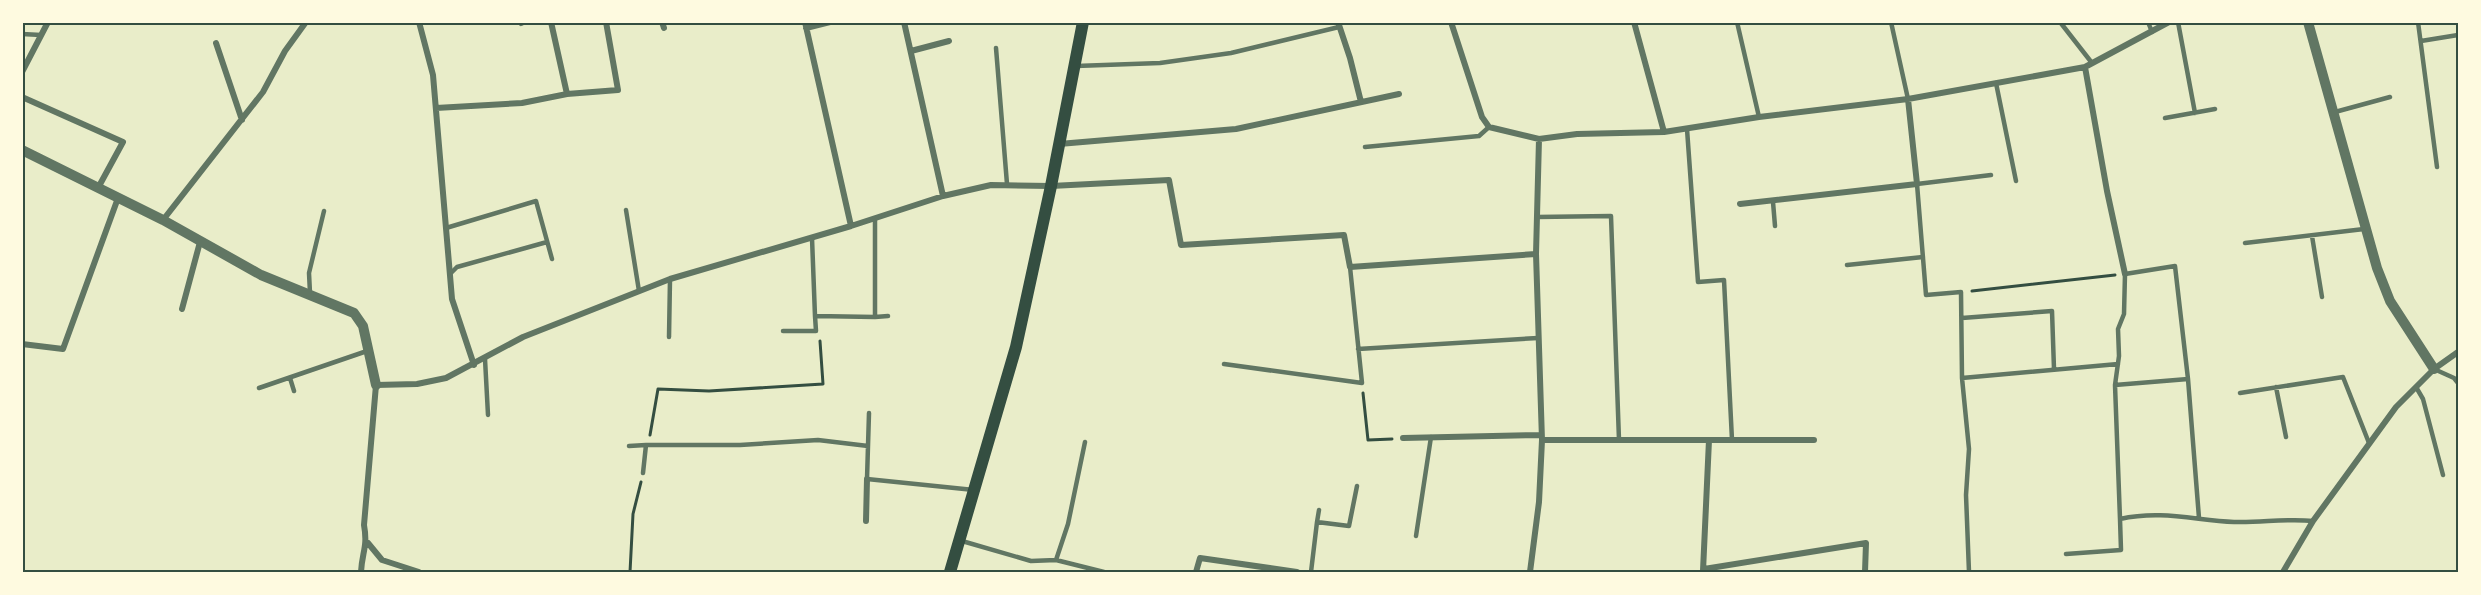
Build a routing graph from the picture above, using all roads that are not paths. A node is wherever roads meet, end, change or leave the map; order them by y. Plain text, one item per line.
1 (48, 22) edge
2 (306, 22) edge
3 (419, 22) edge
4 (551, 22) edge
5 (606, 22) edge
6 (830, 22) edge
7 (904, 22) edge
8 (1083, 22) edge
9 (1634, 22) edge
10 (1737, 22) edge
11 (1891, 22) edge
12 (2060, 22) edge
13 (2148, 22) edge
14 (2169, 22) edge
15 (2178, 22) edge
16 (2308, 22) edge
17 (2418, 22) edge
18 (1454, 23) edge
19 (806, 25) edge
20 (1338, 25) edge
21 (2152, 32) junction
22 (22, 34) edge
23 (41, 35) junction
24 (2458, 35) edge
25 (949, 41) dead end
26 (2421, 41) junction
27 (216, 43) dead end
28 (996, 48) dead end
29 (910, 51) junction
30 (2092, 63) junction
31 (1074, 66) junction
32 (2085, 67) junction
33 (22, 72) edge
34 (1996, 83) junction
35 (567, 94) junction
36 (1399, 94) dead end
37 (22, 97) edge
38 (2390, 97) dead end
39 (1908, 99) junction
40 (1361, 102) junction
41 (436, 108) junction
42 (2215, 109) dead end
43 (2334, 112) junction
44 (2195, 113) junction
45 (1759, 117) junction
46 (2165, 118) dead end
47 (242, 120) junction
48 (1489, 127) junction
49 (1687, 129) junction
50 (1664, 132) junction
51 (1539, 139) junction
52 (1059, 144) junction
53 (1365, 147) dead end
54 (22, 150) edge
55 (2437, 167) dead end
56 (1991, 175) dead end
57 (2016, 181) dead end
58 (1007, 184) junction
59 (1917, 184) junction
60 (1051, 186) junction
61 (98, 188) junction
62 (943, 196) junction
63 (118, 198) junction
64 (1773, 202) junction
65 (1740, 204) dead end
66 (626, 210) dead end
67 (324, 211) dead end
68 (1537, 217) junction
69 (875, 219) junction
70 (163, 220) junction
71 (851, 226) junction
72 (1774, 226) dead end
73 (446, 228) junction
74 (2366, 228) junction
75 (2312, 236) junction
76 (812, 238) junction
77 (200, 242) junction
78 (547, 242) junction
79 (2245, 243) dead end
80 (1536, 254) junction
81 (1923, 257) junction
82 (552, 259) dead end
83 (1847, 265) dead end
84 (1350, 267) junction
85 (450, 274) junction
86 (2125, 274) junction
87 (670, 279) junction
88 (639, 291) junction
89 (310, 294) junction
90 (2322, 297) dead end
91 (182, 309) dead end
92 (815, 316) junction
93 (888, 316) dead end
94 (875, 317) junction
95 (1962, 318) junction
96 (783, 332) dead end
97 (669, 337) dead end
98 (1538, 338) junction
99 (22, 344) edge
100 (1358, 349) junction
101 (370, 350) junction
102 (2458, 352) edge
103 (485, 359) junction
104 (474, 364) junction
105 (1224, 364) dead end
106 (2118, 364) junction
107 (2054, 369) junction
108 (2434, 369) junction
109 (290, 378) junction
110 (1962, 378) junction
111 (2188, 379) junction
112 (2458, 383) edge
113 (376, 385) junction
114 (2115, 385) junction
115 (2276, 387) junction
116 (2416, 387) junction
117 (259, 388) dead end
118 (294, 392) dead end
119 (2240, 393) dead end
120 (869, 413) dead end
121 (488, 415) dead end
122 (1431, 437) junction
123 (1541, 437) junction
124 (2286, 437) dead end
125 (1403, 438) road end
126 (1619, 440) junction
127 (1709, 440) junction
128 (1732, 440) junction
129 (1814, 440) dead end
130 (1085, 442) dead end
131 (2369, 443) junction
132 (629, 446) dead end
133 (647, 446) junction
134 (868, 446) junction
135 (643, 473) road end
136 (2443, 475) dead end
137 (867, 479) junction
138 (1358, 486) dead end
139 (975, 491) junction
140 (1319, 510) dead end
141 (2199, 518) junction
142 (2120, 519) junction
143 (866, 521) dead end
144 (2313, 521) junction
145 (1317, 522) junction
146 (1416, 536) dead end
147 (960, 541) junction
148 (368, 543) junction
149 (2066, 554) dead end
150 (1056, 560) junction
151 (1703, 571) edge
152 (361, 573) edge
153 (419, 573) edge
154 (950, 573) edge
155 (1104, 573) edge
156 (1196, 573) edge
157 (1297, 573) edge
158 (1311, 573) edge
159 (1530, 573) edge
160 (1865, 573) edge
161 (1969, 573) edge
162 (2283, 573) edge

1 - 23 street
2 - 47 street
3 - 41 street
4 - 35 street
5 - 35 street
6 - 19 street
7 - 29 street
8 - 31 main road
9 - 50 street
10 - 45 lane
11 - 39 lane
12 - 30 lane
13 - 21 lane
14 - 21 street
15 - 44 lane
16 - 43 street
17 - 26 lane
18 - 48 street
19 - 71 street
20 - 31 lane
20 - 40 street
21 - 30 street
22 - 23 lane
23 - 33 street
24 - 26 lane
25 - 29 street
26 - 55 lane
27 - 47 street
28 - 58 lane
29 - 62 street
30 - 32 street
31 - 52 main road
32 - 34 street
32 - 86 street
34 - 39 street
34 - 57 lane
35 - 41 street
36 - 40 street
37 - 61 street
38 - 43 lane
39 - 45 street
39 - 59 street
40 - 52 street
41 - 73 street
42 - 44 lane
43 - 74 street
44 - 46 lane
45 - 49 street
47 - 70 street
48 - 51 street
48 - 53 lane
49 - 50 street
49 - 128 lane
50 - 51 street
51 - 68 street
52 - 60 main road
54 - 61 street
56 - 59 lane
58 - 60 street
58 - 62 street
59 - 64 street
59 - 81 lane
60 - 84 street
60 - 139 main road
61 - 63 street
62 - 69 street
63 - 70 street
63 - 99 street
64 - 65 street
64 - 72 lane
66 - 88 lane
67 - 89 lane
68 - 80 street
68 - 126 lane
69 - 71 street
69 - 94 lane
70 - 77 street
71 - 76 street
73 - 78 lane
73 - 85 street
74 - 75 lane
74 - 108 street
75 - 79 lane
75 - 90 lane
76 - 87 street
76 - 92 lane
77 - 89 street
77 - 91 street
78 - 82 lane
78 - 85 lane
80 - 84 street
80 - 98 street
81 - 83 lane
81 - 95 lane
84 - 100 lane
85 - 104 street
86 - 106 lane
86 - 111 lane
87 - 88 street
87 - 97 lane
88 - 103 street
89 - 101 street
92 - 94 lane
92 - 96 lane
93 - 94 lane
95 - 107 lane
95 - 110 lane
98 - 100 lane
98 - 123 street
100 - 105 lane
101 - 109 lane
101 - 113 street
102 - 108 street
103 - 104 street
103 - 121 lane
104 - 113 street
106 - 107 lane
106 - 114 lane
107 - 110 lane
108 - 112 lane
108 - 116 street
109 - 117 lane
109 - 118 lane
110 - 161 lane
111 - 114 lane
111 - 141 lane
113 - 148 street
114 - 142 lane
115 - 119 lane
115 - 124 lane
115 - 131 lane
116 - 131 street
116 - 136 lane
120 - 134 lane
122 - 123 street
122 - 125 street
122 - 146 lane
123 - 126 street
123 - 159 street
126 - 127 street
127 - 128 street
127 - 151 street
128 - 129 street
130 - 150 lane
131 - 144 street
132 - 133 lane
133 - 134 lane
133 - 135 lane
134 - 137 lane
137 - 139 lane
137 - 143 street
138 - 145 lane
139 - 147 main road
140 - 145 lane
141 - 142 lane
141 - 144 lane
142 - 149 lane
144 - 162 street
145 - 158 lane
147 - 150 lane
147 - 154 main road
148 - 152 street
148 - 153 street
150 - 155 lane
151 - 160 street
156 - 157 street

